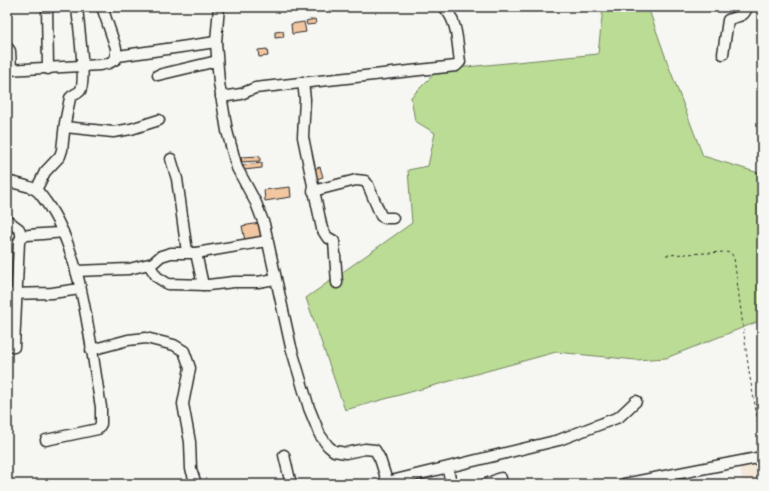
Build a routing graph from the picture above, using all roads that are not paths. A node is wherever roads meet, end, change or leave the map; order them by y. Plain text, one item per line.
1 (47, 7) edge
2 (77, 7) edge
3 (102, 7) edge
4 (219, 7) edge
5 (444, 7) edge
6 (747, 7) edge
7 (216, 42) junction
8 (7, 47) edge
9 (723, 54) dead end
10 (118, 56) junction
11 (218, 62) junction
12 (83, 67) junction
13 (48, 69) junction
14 (9, 70) edge
15 (158, 75) dead end
16 (303, 82) junction
17 (221, 97) junction
18 (159, 120) dead end
19 (65, 127) junction
20 (171, 159) dead end
21 (7, 181) edge
22 (36, 190) junction
23 (313, 191) junction
24 (393, 218) dead end
25 (7, 220) edge
26 (63, 232) junction
27 (22, 236) junction
28 (268, 241) junction
29 (192, 252) junction
30 (12, 257) edge
31 (149, 265) junction
32 (76, 271) junction
33 (275, 279) junction
34 (337, 283) dead end
35 (203, 285) junction
36 (80, 289) junction
37 (11, 295) edge
38 (14, 347) dead end
39 (91, 350) junction
40 (636, 401) dead end
41 (46, 440) dead end
42 (284, 455) dead end
43 (762, 457) edge
44 (448, 468) junction
45 (501, 478) dead end
46 (388, 483) edge
47 (196, 484) edge
48 (291, 484) edge
49 (452, 484) edge
50 (486, 484) edge
51 (628, 484) edge

1 - 13 street
2 - 12 street
3 - 10 street
4 - 7 street
5 - 16 street
6 - 9 street
7 - 10 street
7 - 11 street
8 - 14 street
10 - 12 street
11 - 15 street
11 - 17 street
12 - 13 street
12 - 19 street
13 - 14 street
16 - 17 street
16 - 23 street
17 - 28 street
18 - 19 street
19 - 22 street
20 - 29 street
21 - 22 street
22 - 26 street
23 - 24 street
23 - 34 street
25 - 27 street
26 - 27 street
26 - 32 street
27 - 30 street
28 - 29 street
28 - 33 street
29 - 31 street
29 - 35 street
30 - 37 street
31 - 32 street
31 - 35 street
32 - 36 street
33 - 35 street
33 - 46 street
36 - 37 street
36 - 39 street
37 - 38 street
39 - 41 street
39 - 47 street
40 - 44 street
42 - 48 street
43 - 51 street
44 - 46 street
44 - 49 street
45 - 50 street

